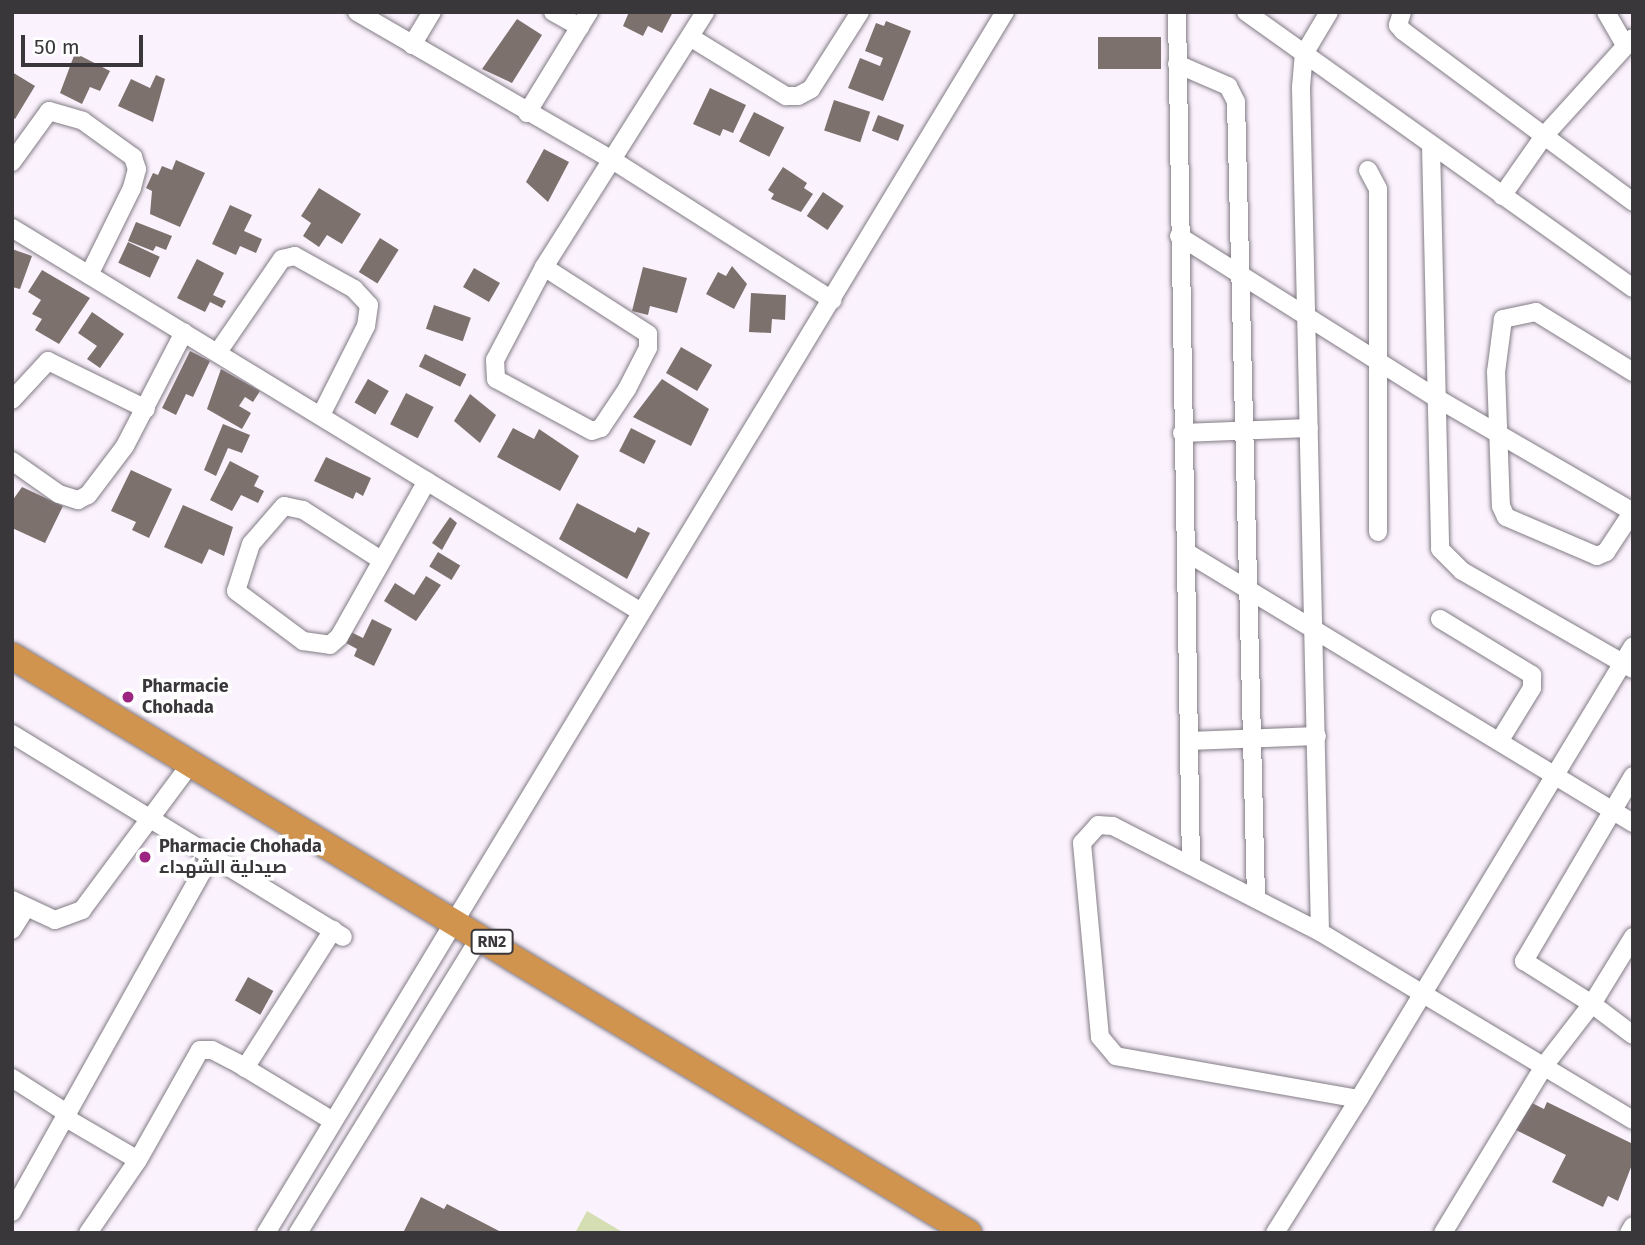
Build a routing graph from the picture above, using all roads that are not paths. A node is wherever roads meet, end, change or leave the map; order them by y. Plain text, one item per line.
1 (357, 12) edge
2 (432, 12) edge
3 (553, 12) edge
4 (705, 12) edge
5 (860, 12) edge
6 (1006, 12) edge
7 (1177, 12) edge
8 (1246, 12) edge
9 (1329, 12) edge
10 (1402, 12) edge
11 (1606, 12) edge
12 (584, 20) edge
13 (690, 37) junction
14 (1628, 40) edge
15 (412, 45) junction
16 (1304, 54) junction
17 (1177, 64) junction
18 (527, 113) junction
19 (1544, 136) junction
20 (1431, 145) junction
21 (614, 161) junction
22 (12, 162) edge
23 (1368, 170) dead end
24 (1502, 196) junction
25 (1633, 202) edge
26 (12, 228) edge
27 (1180, 236) junction
28 (544, 267) junction
29 (1243, 274) junction
30 (89, 275) junction
31 (1633, 288) edge
32 (832, 300) junction
33 (1304, 312) junction
34 (184, 332) junction
35 (218, 352) junction
36 (1377, 357) junction
37 (1633, 372) edge
38 (1433, 396) junction
39 (12, 400) edge
40 (146, 409) junction
41 (321, 415) junction
42 (1309, 428) junction
43 (1248, 431) junction
44 (1499, 431) junction
45 (1182, 433) junction
46 (12, 461) edge
47 (427, 481) junction
48 (1633, 512) edge
49 (1378, 532) dead end
50 (1186, 552) junction
51 (381, 560) junction
52 (1252, 593) junction
53 (641, 612) junction
54 (1440, 619) dead end
55 (1316, 634) junction
56 (1633, 646) edge
57 (12, 656) edge
58 (1628, 666) edge
59 (12, 734) edge
60 (1317, 736) junction
61 (1254, 739) junction
62 (1500, 740) junction
63 (1189, 741) junction
64 (192, 762) junction
65 (1554, 774) junction
66 (1633, 776) edge
67 (1612, 810) junction
68 (150, 817) junction
69 (1633, 823) edge
70 (213, 853) junction
71 (1191, 864) junction
72 (1256, 899) junction
73 (19, 904) edge
74 (454, 918) junction
75 (12, 930) edge
76 (1320, 932) junction
77 (481, 935) junction
78 (1633, 937) edge
79 (1421, 993) junction
80 (1592, 1004) junction
81 (1633, 1034) edge
82 (1544, 1066) junction
83 (245, 1068) junction
84 (12, 1079) edge
85 (1359, 1099) junction
86 (67, 1116) junction
87 (1633, 1119) edge
88 (331, 1120) junction
89 (138, 1160) junction
90 (12, 1212) edge
91 (1633, 1226) edge
92 (88, 1233) edge
93 (266, 1233) edge
94 (298, 1233) edge
95 (969, 1233) edge
96 (1275, 1233) edge
97 (1443, 1233) edge
98 (1629, 1233) edge

1 - 15 street
2 - 15 street
3 - 12 street
4 - 13 street
5 - 13 street
6 - 32 street
7 - 17 street
8 - 16 street
9 - 16 street
10 - 19 street
11 - 14 street
12 - 18 street
13 - 21 street
14 - 19 street
15 - 18 street
16 - 20 street
16 - 33 street
17 - 27 street
17 - 29 street
18 - 21 street
19 - 24 street
19 - 25 street
20 - 24 street
20 - 38 street
21 - 28 street
21 - 32 street
22 - 30 street
23 - 36 street
24 - 31 street
26 - 30 street
27 - 29 street
27 - 45 street
28 - 28 street
29 - 33 street
29 - 43 street
30 - 34 street
32 - 53 street
33 - 36 street
33 - 42 street
34 - 35 street
34 - 40 street
35 - 41 street
35 - 41 street
36 - 38 street
36 - 49 street
37 - 44 street
38 - 44 street
38 - 58 street
39 - 40 street
40 - 46 street
41 - 47 street
42 - 43 street
42 - 55 street
43 - 45 street
43 - 52 street
44 - 48 street
44 - 48 street
45 - 50 street
47 - 51 street
47 - 53 street
50 - 52 street
50 - 63 street
51 - 51 street
52 - 55 street
52 - 61 street
53 - 74 street
54 - 62 street
55 - 60 street
55 - 62 street
56 - 58 street
57 - 64 highway, RN2
58 - 65 street
59 - 68 street
60 - 61 street
60 - 76 street
61 - 63 street
61 - 72 street
62 - 65 street
63 - 71 street
64 - 68 street
64 - 74 highway, RN2
65 - 67 street
65 - 79 street
66 - 67 street
67 - 69 street
67 - 80 street
68 - 70 street
68 - 73 street
70 - 83 street
70 - 86 street
71 - 72 street
71 - 85 street
72 - 76 street
73 - 75 street
74 - 77 highway, RN2
74 - 88 street
76 - 79 street
77 - 94 street
77 - 95 highway, RN2
78 - 80 street
79 - 82 street
79 - 85 street
80 - 81 street
80 - 82 street
82 - 87 street
82 - 97 street
83 - 88 street
83 - 89 street
84 - 86 street
85 - 96 street
86 - 89 street
86 - 90 street
88 - 93 street
89 - 92 street
91 - 98 street

